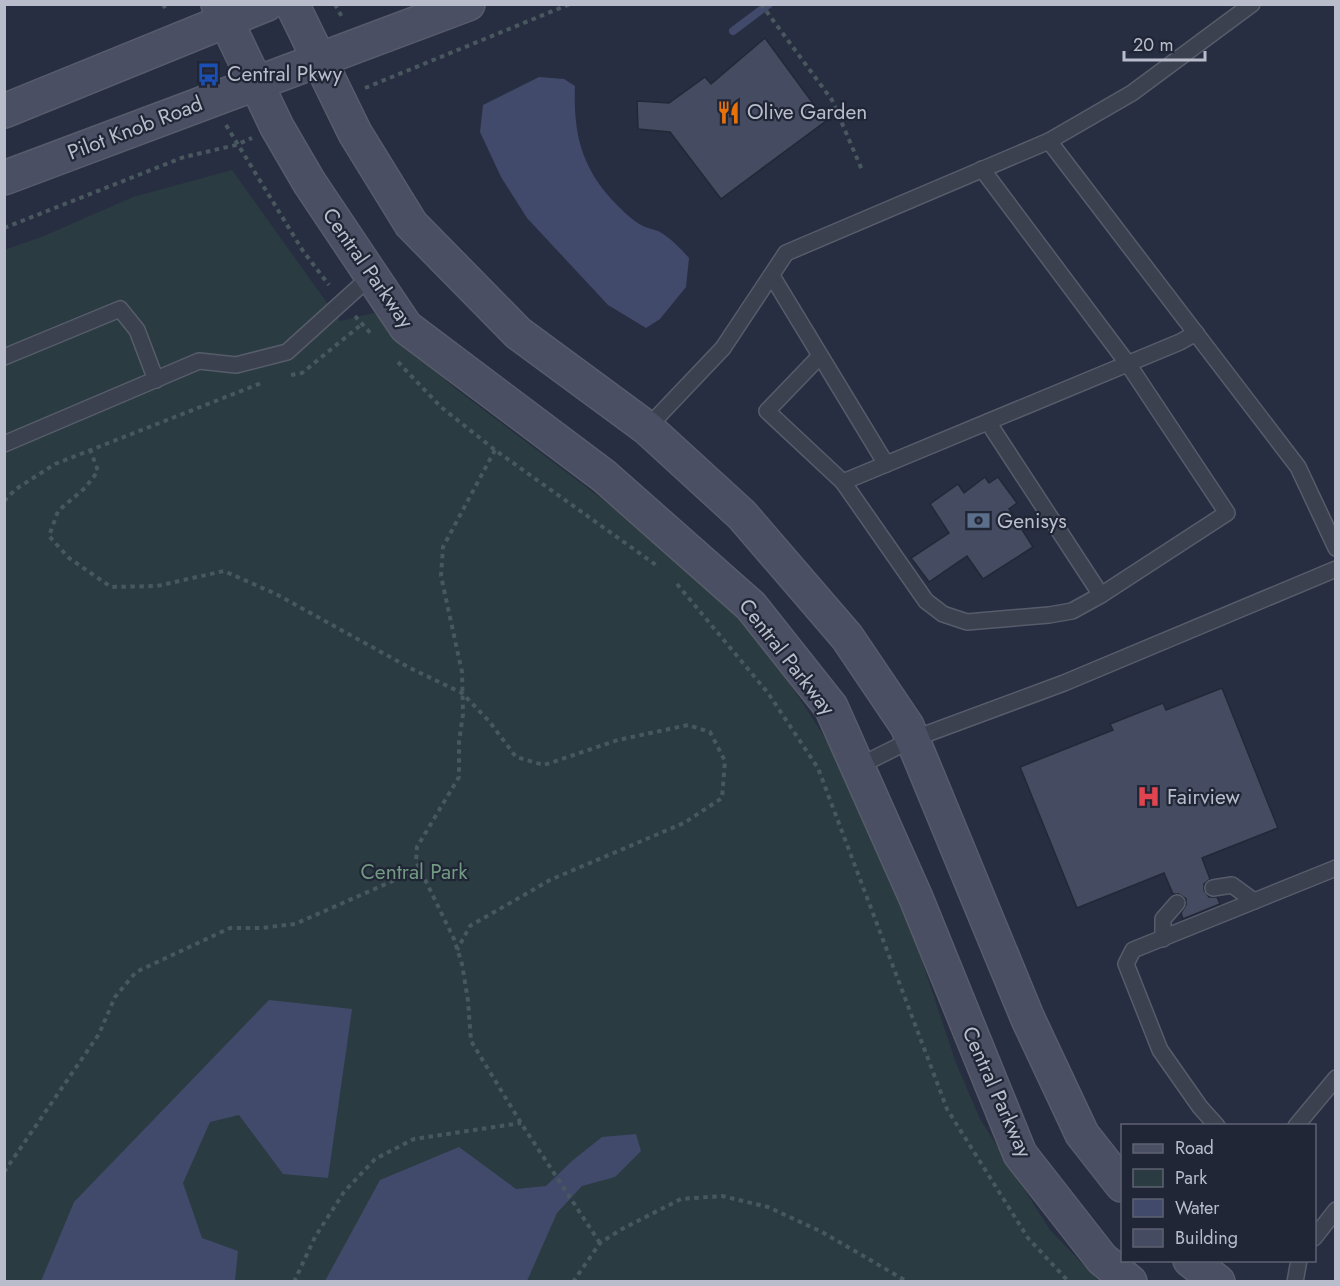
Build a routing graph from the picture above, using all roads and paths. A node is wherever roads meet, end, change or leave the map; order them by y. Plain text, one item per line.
1 (267, 4) edge
2 (292, 4) edge
3 (468, 4) edge
4 (761, 4) edge
5 (1252, 4) edge
6 (222, 13) edge
7 (320, 59) junction
8 (256, 82) junction
9 (4, 111) edge
10 (1049, 141) junction
11 (236, 145) dead end
12 (982, 169) junction
13 (862, 170) dead end
14 (4, 178) edge
15 (371, 276) junction
16 (772, 276) junction
17 (342, 302) junction
18 (362, 324) junction
19 (1196, 333) junction
20 (378, 340) dead end
21 (820, 356) junction
22 (4, 357) edge
23 (394, 357) dead end
24 (1128, 364) junction
25 (282, 377) dead end
26 (271, 379) dead end
27 (156, 380) junction
28 (987, 422) junction
29 (647, 428) junction
30 (4, 444) edge
31 (90, 449) junction
32 (495, 450) junction
33 (886, 464) junction
34 (843, 482) junction
35 (4, 501) edge
36 (1335, 548) edge
37 (659, 567) dead end
38 (1335, 569) edge
39 (677, 584) dead end
40 (1101, 595) junction
41 (462, 693) junction
42 (913, 739) junction
43 (857, 767) junction
44 (1335, 868) edge
45 (420, 869) junction
46 (1214, 888) dead end
47 (1254, 902) junction
48 (1177, 903) dead end
49 (1163, 939) junction
50 (457, 950) junction
51 (1335, 1078) edge
52 (521, 1123) junction
53 (1216, 1124) edge
54 (1297, 1124) edge
55 (4, 1172) edge
56 (1121, 1184) edge
57 (1335, 1210) edge
58 (1316, 1235) edge
59 (600, 1243) junction
60 (1193, 1262) edge
61 (1299, 1262) edge
62 (294, 1281) edge
63 (573, 1281) edge
64 (908, 1281) edge
65 (1069, 1281) edge
66 (1130, 1281) edge
67 (1218, 1281) edge
68 (1295, 1281) edge

1 - 6 street
2 - 7 street
3 - 7 street, Pilot Knob Road
4 - 13 path
5 - 10 lane
6 - 8 street, Central Parkway
6 - 9 street
7 - 8 street, Pilot Knob Road
7 - 29 street
8 - 14 street, Pilot Knob Road
8 - 15 street, Central Parkway
10 - 12 lane
10 - 19 lane
11 - 17 path
12 - 16 lane
12 - 24 lane
15 - 17 lane
15 - 43 street, Central Parkway
16 - 21 lane
16 - 29 lane
17 - 18 path
17 - 27 lane
18 - 20 path
18 - 25 path
19 - 24 lane
19 - 36 lane
21 - 33 lane
21 - 34 lane
22 - 27 lane
23 - 32 path
24 - 28 lane
24 - 40 lane
26 - 31 path
27 - 30 lane
28 - 33 lane
28 - 40 lane
29 - 42 street
31 - 35 path
31 - 41 path
32 - 37 path
32 - 41 path
33 - 34 lane
34 - 40 lane
38 - 42 lane
39 - 65 path
41 - 45 path
41 - 50 path
42 - 43 lane
42 - 56 street
43 - 66 street, Central Parkway
44 - 47 lane
45 - 50 path
45 - 55 path
46 - 47 lane
47 - 49 lane
48 - 49 lane
49 - 53 lane
50 - 52 path
51 - 54 lane
52 - 59 path
52 - 62 path
57 - 58 lane
59 - 63 path
59 - 64 path
60 - 67 street
61 - 68 lane

